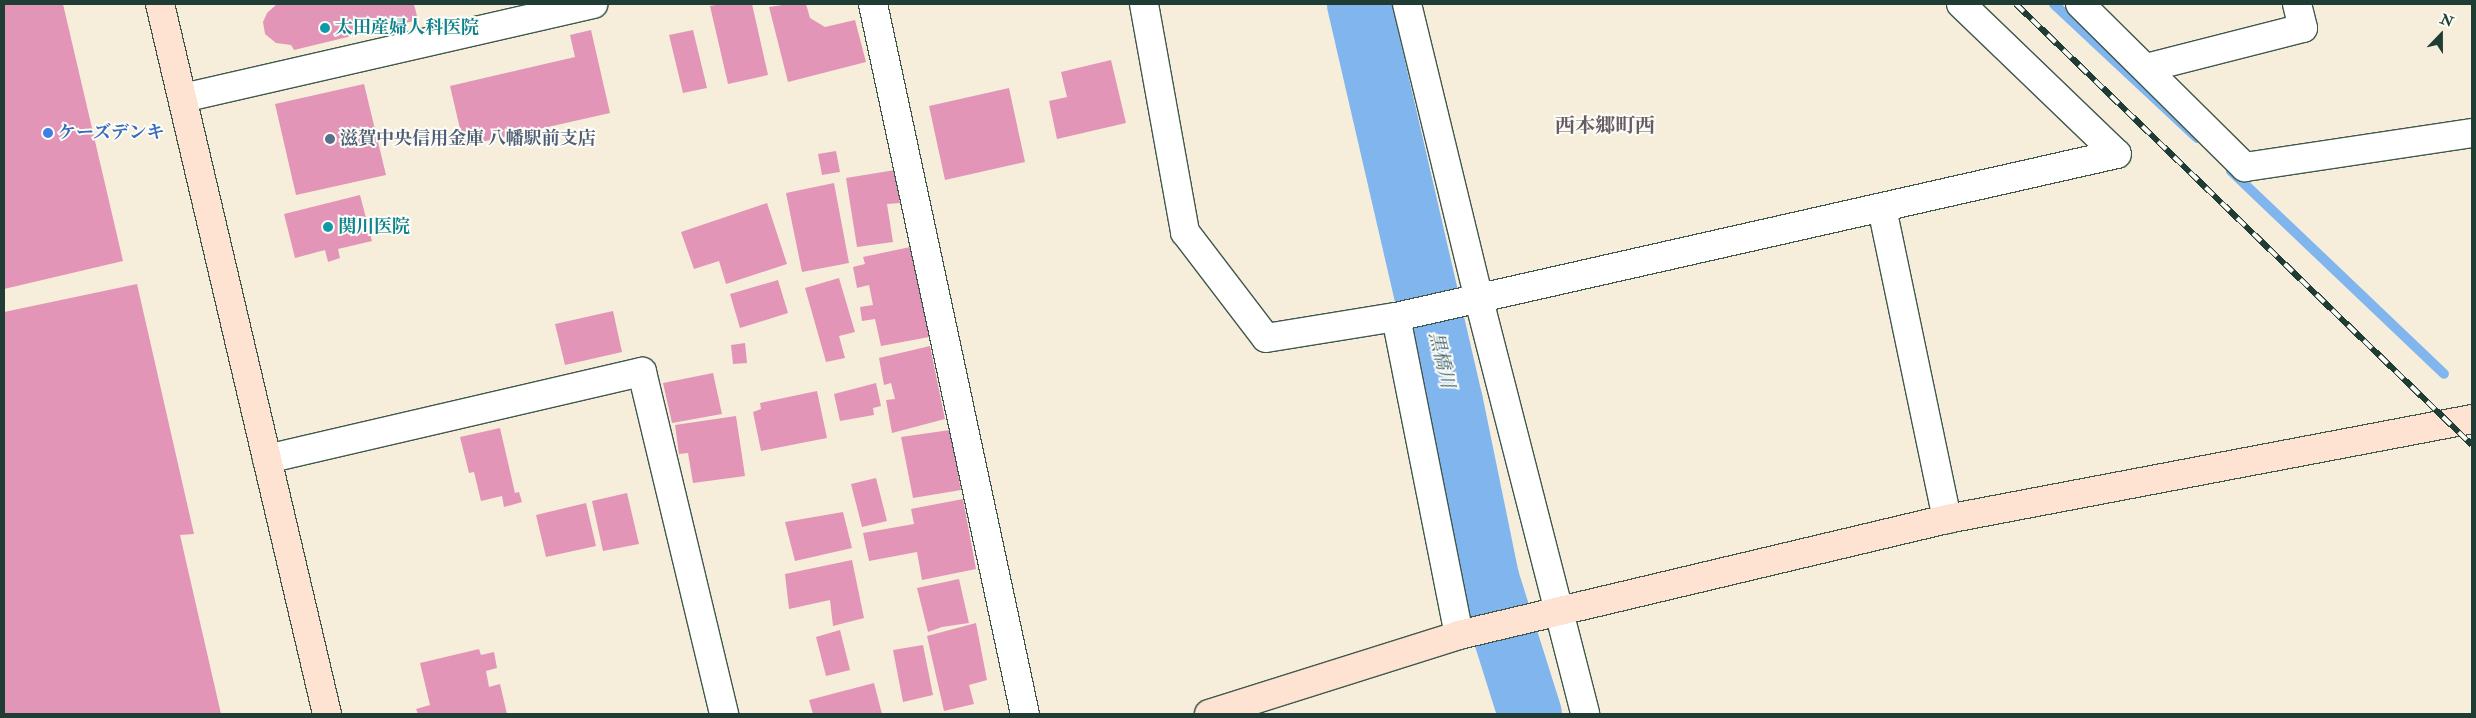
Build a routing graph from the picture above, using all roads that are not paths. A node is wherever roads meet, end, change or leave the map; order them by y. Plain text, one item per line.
1 (160, 4) edge
2 (593, 4) edge
3 (873, 4) edge
4 (1144, 4) edge
5 (1960, 4) edge
6 (2080, 4) edge
7 (2296, 4) edge
8 (1412, 5) edge
9 (2146, 68) junction
10 (183, 98) junction
11 (2472, 132) edge
12 (1882, 208) junction
13 (1478, 296) junction
14 (1396, 317) junction
15 (2472, 419) edge
16 (267, 459) junction
17 (1947, 520) junction
18 (1557, 612) junction
19 (1459, 635) junction
20 (327, 714) edge
21 (724, 714) edge
22 (1025, 714) edge
23 (1209, 714) edge
24 (1585, 714) edge

1 - 10 street
2 - 10 street
3 - 22 street
4 - 14 street
5 - 12 street
6 - 9 street
7 - 9 street
8 - 13 street
9 - 11 street
10 - 16 street
12 - 13 street
12 - 17 street
13 - 14 street
13 - 18 street
14 - 19 street
15 - 17 street
16 - 20 street
16 - 21 street
17 - 18 street
18 - 19 street
18 - 24 street
19 - 23 street

